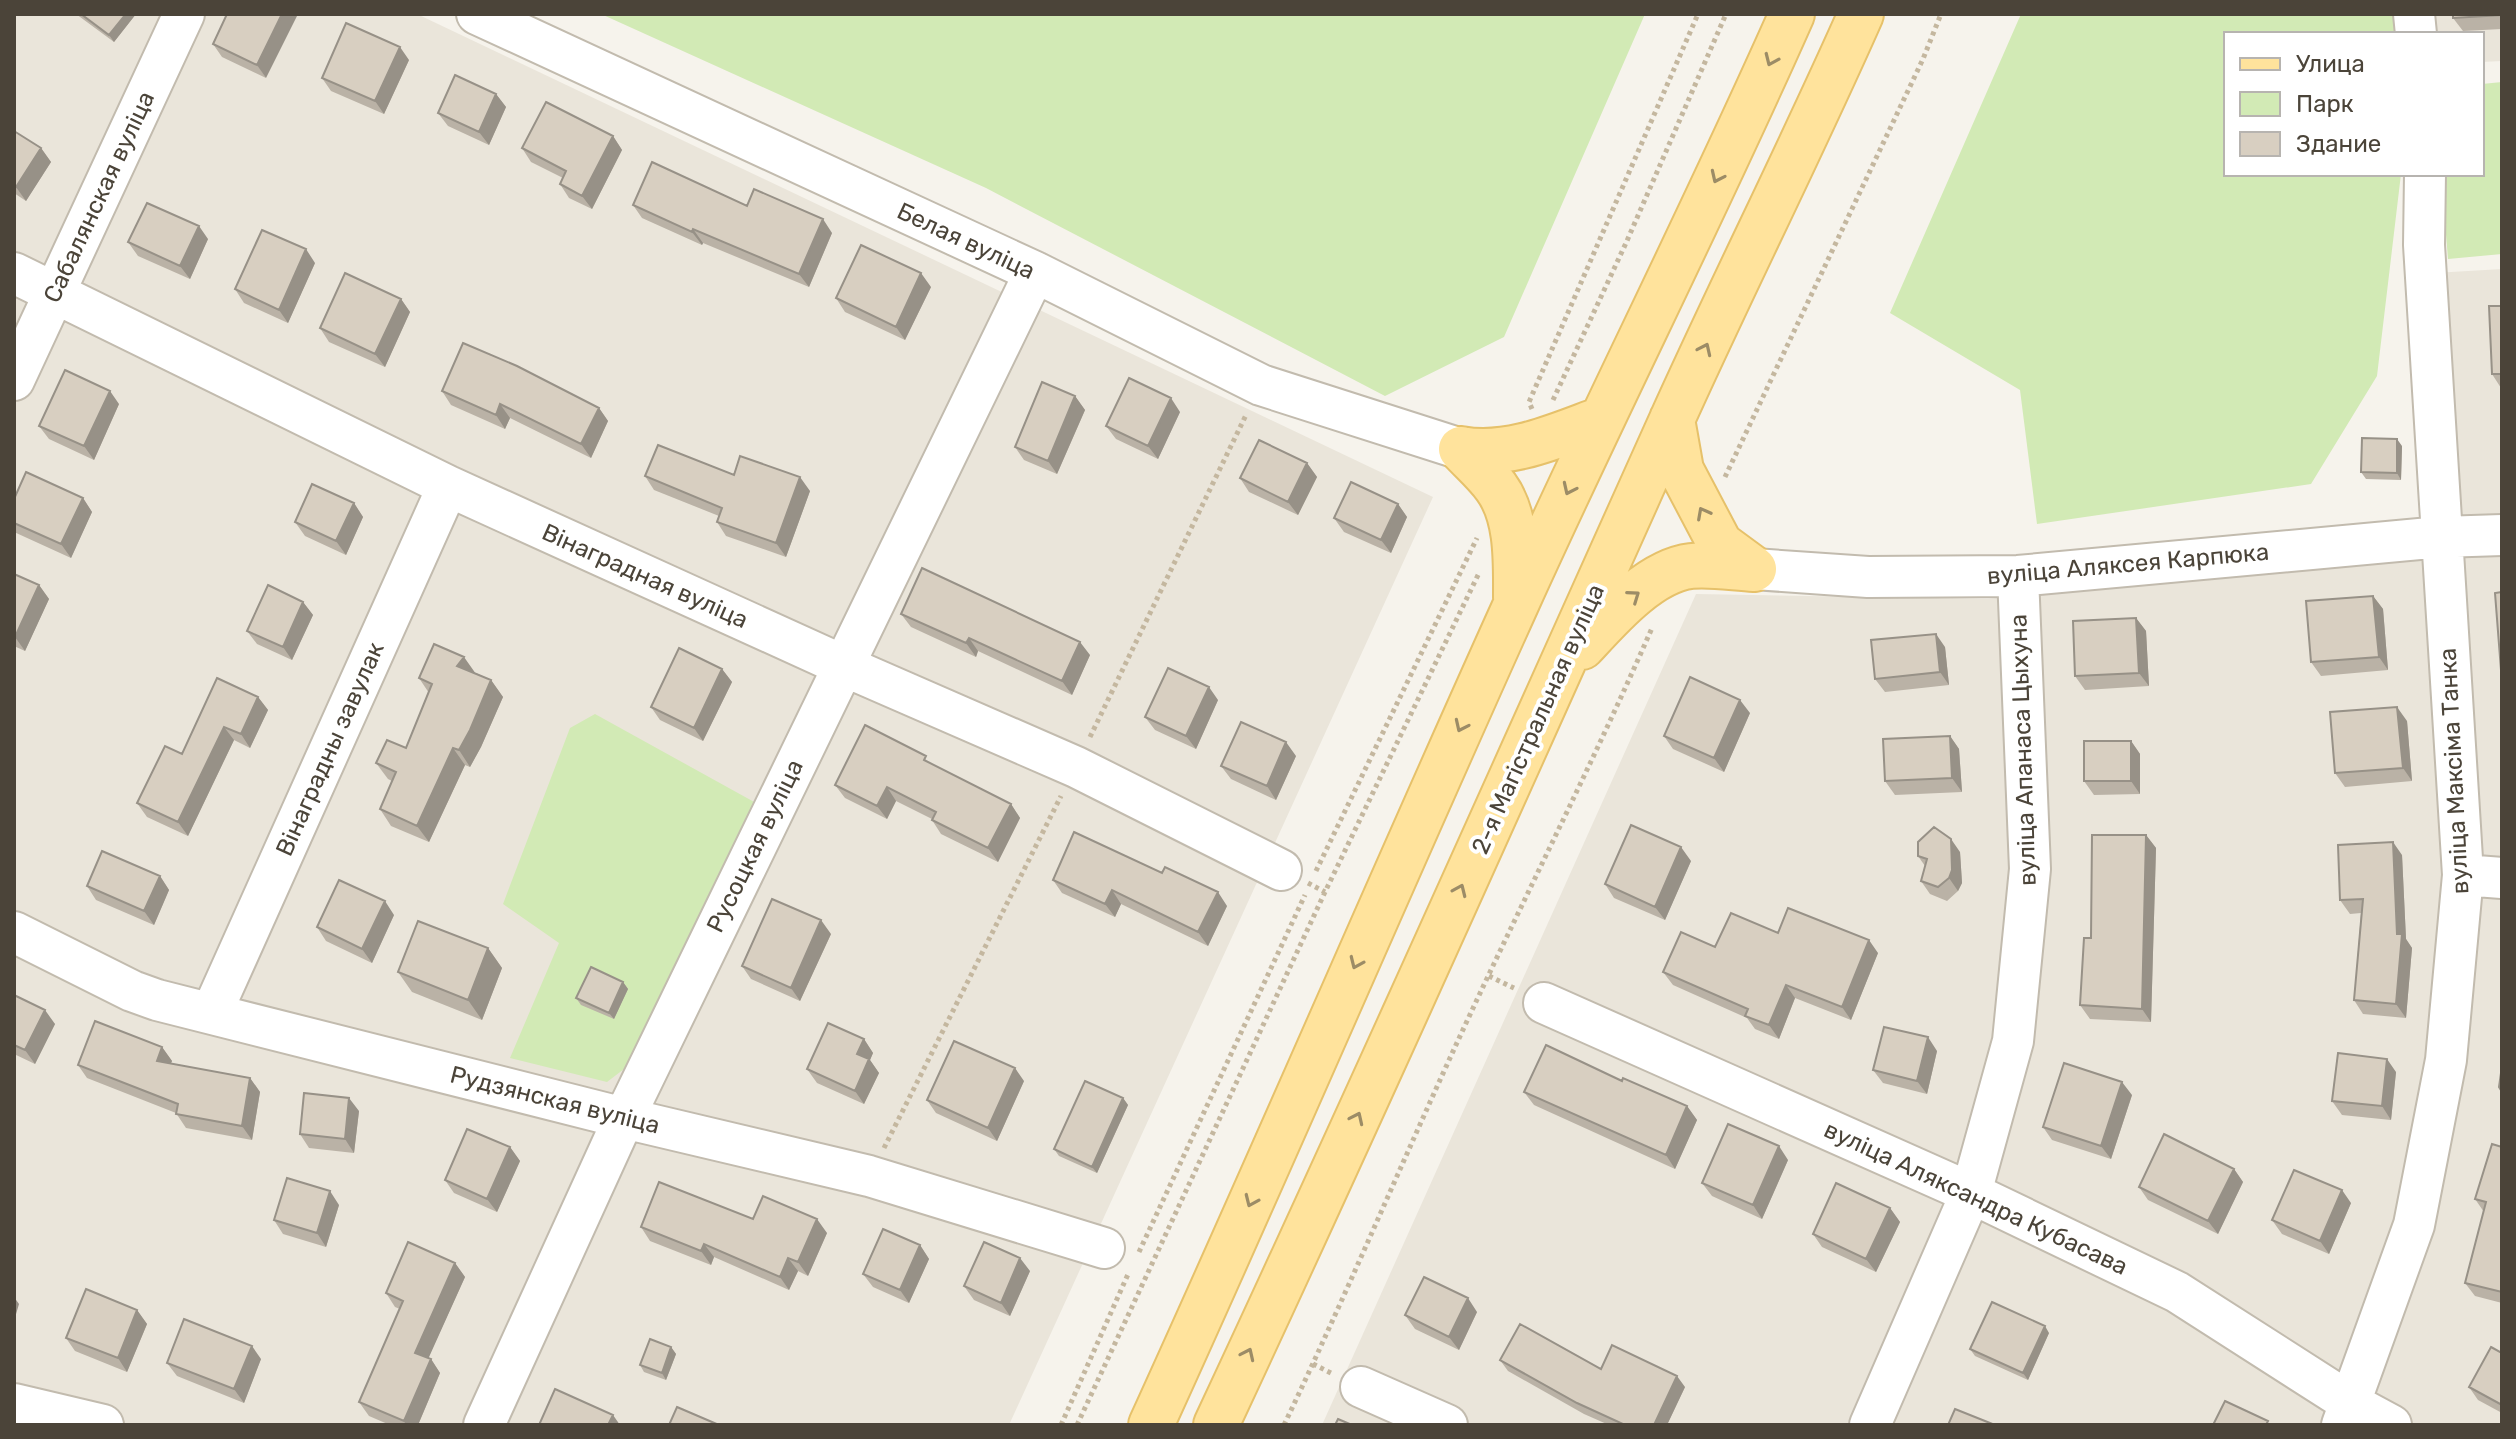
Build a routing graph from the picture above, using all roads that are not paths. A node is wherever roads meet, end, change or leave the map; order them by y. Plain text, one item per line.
1 (184, 14) edge
2 (477, 14) edge
3 (1792, 14) edge
4 (1861, 14) edge
5 (2425, 176) edge
6 (1035, 272) junction
7 (14, 273) edge
8 (55, 292) junction
9 (14, 380) edge
10 (1602, 419) junction
11 (1672, 419) junction
12 (1461, 449) junction
13 (448, 486) junction
14 (2502, 535) edge
15 (2441, 537) junction
16 (1754, 569) junction
17 (2018, 576) junction
18 (1516, 604) junction
19 (842, 665) junction
20 (1560, 672) junction
21 (1281, 870) dead end
22 (2483, 876) edge
23 (14, 932) edge
24 (1544, 1003) dead end
25 (212, 1012) junction
26 (624, 1118) junction
27 (1971, 1193) junction
28 (1104, 1248) dead end
29 (1361, 1387) dead end
30 (14, 1404) edge
31 (2347, 1414) edge
32 (103, 1425) edge
33 (484, 1425) edge
34 (1151, 1425) edge
35 (1216, 1425) edge
36 (1447, 1425) edge
37 (1870, 1425) edge
38 (2391, 1425) edge

1 - 8 street, Сабалянская вуліца
2 - 6 street, Белая вуліца
3 -> 10 main road
11 -> 4 main road, 2-я Магістральная вуліца
5 - 15 street, вуліца Максіма Танка
6 - 12 street, Белая вуліца
6 - 19 street, Русоцкая вуліца
7 - 8 street, Вінаградная вуліца
8 - 9 street, Сабалянская вуліца
8 - 13 street, Вінаградная вуліца
10 - 12 main road
10 -> 18 main road
16 -> 11 main road
11 - 20 main road, 2-я Магістральная вуліца
12 - 18 main road
13 - 19 street, Вінаградная вуліца
13 - 25 street, Вінаградны завулак
14 - 15 street, вуліца Аляксея Карпюка
15 - 17 street, вуліца Аляксея Карпюка
15 - 22 street, вуліца Максіма Танка
16 - 17 street, вуліца Аляксея Карпюка
20 -> 16 main road
17 - 27 street, вуліца Апанаса Цыхуна
18 -> 34 main road
19 - 21 street, Вінаградная вуліца
19 - 26 street, Русоцкая вуліца
35 -> 20 main road, 2-я Магістральная вуліца
22 - 31 street, вуліца Максіма Танка
23 - 25 street, Рудзянская вуліца
24 - 27 street, вуліца Аляксандра Кубасава
25 - 26 street, Рудзянская вуліца
26 - 28 street, Рудзянская вуліца
26 - 33 street, Русоцкая вуліца
27 - 31 street, вуліца Аляксандра Кубасава
27 - 37 street, вуліца Апанаса Цыхуна
29 - 36 street
30 - 32 street
31 - 38 street, вуліца Аляксандра Кубасава

